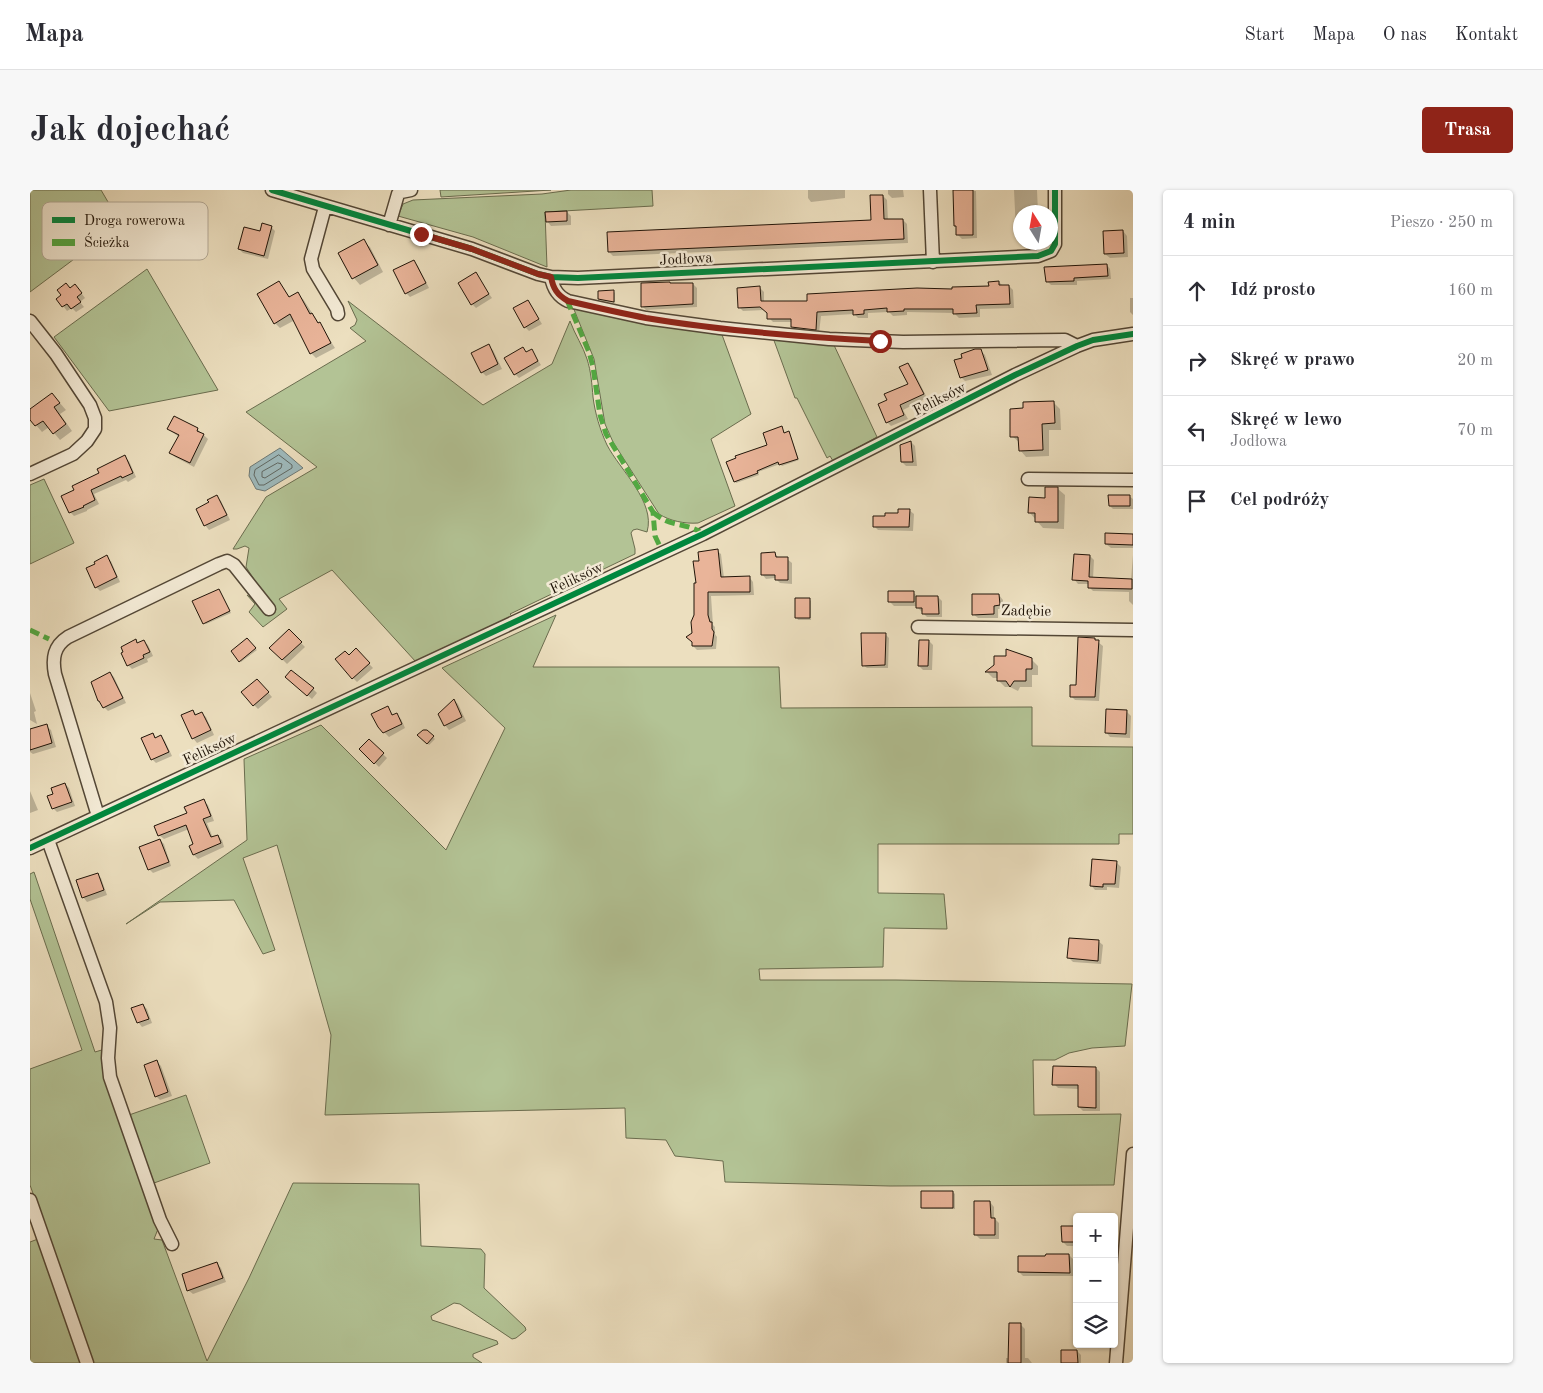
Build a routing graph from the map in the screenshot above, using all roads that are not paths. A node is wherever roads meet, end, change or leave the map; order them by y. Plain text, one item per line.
1 (272, 190) edge
2 (412, 190) edge
3 (930, 190) edge
4 (1055, 190) edge
5 (325, 207) junction
6 (389, 225) junction
7 (933, 262) junction
8 (551, 277) junction
9 (338, 314) dead end
10 (30, 321) edge
11 (1133, 334) edge
12 (1077, 346) junction
13 (30, 474) edge
14 (1028, 479) dead end
15 (1133, 480) edge
16 (269, 610) dead end
17 (918, 627) dead end
18 (1133, 630) edge
19 (98, 816) junction
20 (48, 840) junction
21 (30, 848) edge
22 (1133, 1154) edge
23 (1132, 1179) edge
24 (30, 1200) edge
25 (1130, 1219) edge
26 (172, 1244) dead end
27 (1128, 1280) edge
28 (87, 1363) edge
29 (1116, 1363) edge

1 - 5 street, Jodłowa
2 - 6 street
3 - 7 street
4 - 7 street, Jodłowa
5 - 6 street, Jodłowa
5 - 9 street
6 - 8 street, Jodłowa
7 - 8 street, Jodłowa
8 - 12 street
10 - 13 street
11 - 12 street, Feliksów
12 - 19 street, Feliksów
14 - 15 street
16 - 19 street
17 - 18 street, Zadębie
19 - 20 street, Feliksów
20 - 21 street, Feliksów
20 - 26 street
22 - 23 street
23 - 25 street
24 - 28 street
25 - 27 street
27 - 29 street

